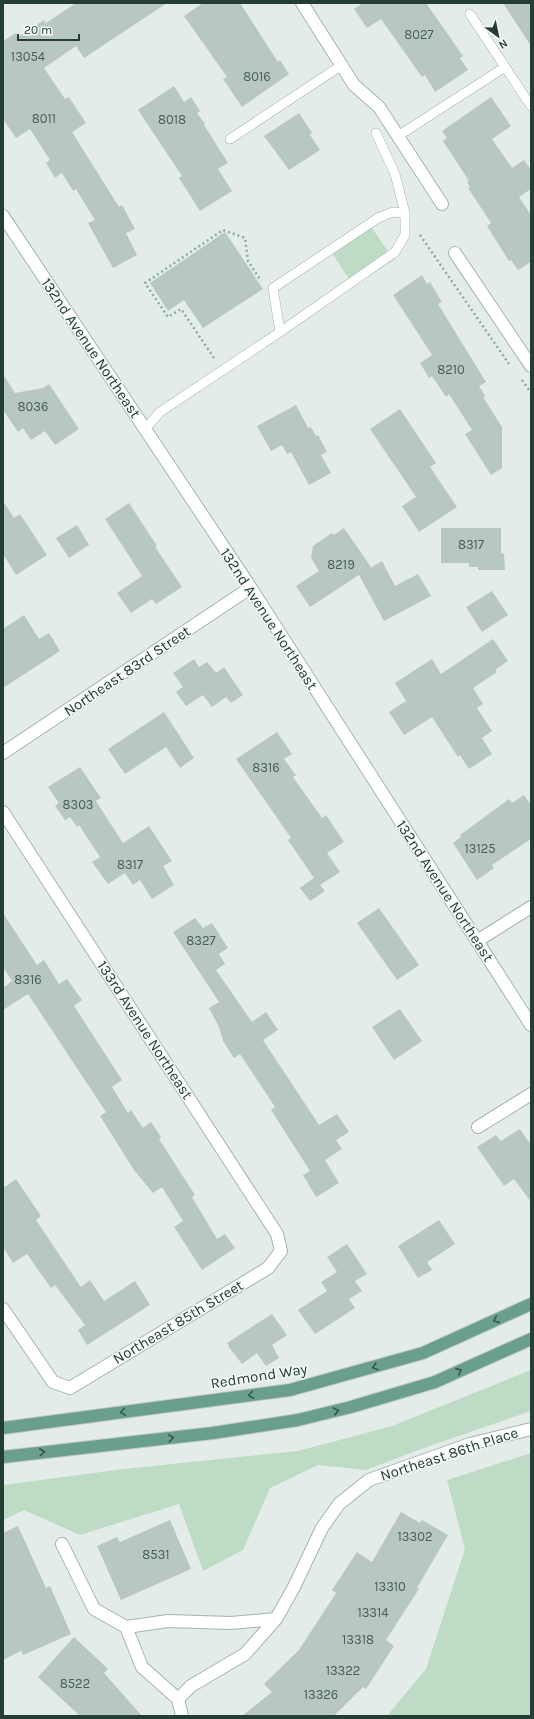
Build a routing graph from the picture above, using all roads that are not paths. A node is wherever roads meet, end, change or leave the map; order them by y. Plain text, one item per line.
1 (302, 3) edge
2 (470, 14) dead end
3 (342, 65) junction
4 (505, 67) junction
5 (531, 106) edge
6 (376, 133) dead end
7 (398, 136) junction
8 (230, 139) dead end
9 (442, 204) dead end
10 (405, 213) junction
11 (3, 216) edge
12 (455, 253) dead end
13 (280, 332) junction
14 (531, 366) edge
15 (145, 429) junction
16 (250, 588) junction
17 (3, 753) edge
18 (3, 812) edge
19 (531, 907) edge
20 (478, 942) junction
21 (531, 1025) edge
22 (531, 1094) edge
23 (478, 1127) dead end
24 (280, 1251) joint
25 (531, 1304) edge
26 (3, 1309) edge
27 (531, 1339) edge
28 (3, 1428) edge
29 (531, 1429) edge
30 (3, 1456) edge
31 (62, 1544) dead end
32 (276, 1618) junction
33 (126, 1627) junction
34 (178, 1699) junction
35 (182, 1716) edge

1 - 3 street
2 - 4 lane
3 - 7 street
3 - 8 lane
4 - 5 lane
4 - 7 lane
6 - 10 lane
7 - 9 street
10 - 13 lane
10 - 13 lane
11 - 15 street, 132nd Avenue Northeast
12 - 14 street
13 - 15 lane
15 - 16 street, 132nd Avenue Northeast
16 - 17 street, Northeast 83rd Street
16 - 20 street, 132nd Avenue Northeast
18 - 24 street, 133rd Avenue Northeast
19 - 20 street
20 - 21 street, 132nd Avenue Northeast
22 - 23 street
24 - 26 street, Northeast 85th Street
25 -> 28 main road, Redmond Way
30 -> 27 main road
29 - 32 street, Northeast 86th Place
31 - 33 street
32 - 33 street
32 - 34 street, Northeast 86th Place
33 - 34 street
34 - 35 street

